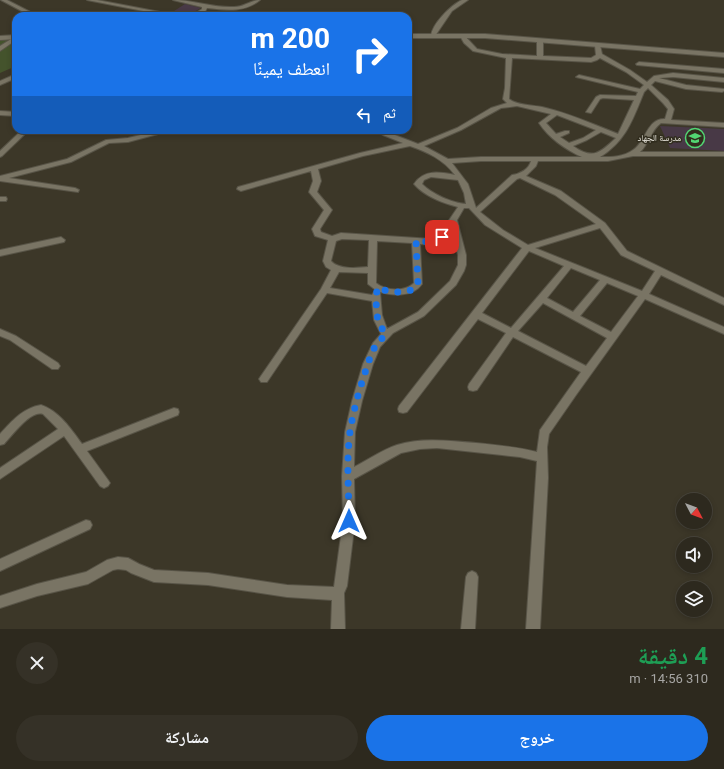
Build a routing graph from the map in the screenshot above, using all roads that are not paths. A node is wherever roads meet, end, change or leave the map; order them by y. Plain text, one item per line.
1 (3, 0) edge
2 (89, 0) edge
3 (175, 0) edge
4 (196, 0) edge
5 (258, 0) edge
6 (466, 0) edge
7 (205, 6) junction
8 (27, 12) edge
9 (156, 12) edge
10 (201, 12) edge
11 (433, 35) junction
12 (412, 36) edge
13 (463, 36) junction
14 (0, 38) edge
15 (12, 38) edge
16 (12, 41) edge
17 (540, 41) junction
18 (598, 46) junction
19 (0, 49) edge
20 (599, 54) junction
21 (724, 55) edge
22 (509, 56) junction
23 (540, 57) junction
24 (639, 64) dead end
25 (724, 71) edge
26 (579, 77) dead end
27 (12, 78) edge
28 (654, 79) junction
29 (724, 80) edge
30 (0, 83) edge
31 (647, 84) junction
32 (722, 90) dead end
33 (640, 91) junction
34 (637, 98) junction
35 (512, 105) junction
36 (589, 112) dead end
37 (0, 113) edge
38 (556, 113) junction
39 (12, 114) edge
40 (668, 121) junction
41 (724, 125) edge
42 (600, 130) junction
43 (567, 132) dead end
44 (22, 134) edge
45 (153, 134) edge
46 (387, 134) edge
47 (555, 137) junction
48 (620, 137) junction
49 (413, 145) junction
50 (568, 146) junction
51 (632, 154) junction
52 (724, 154) edge
53 (0, 155) edge
54 (535, 160) junction
55 (447, 161) junction
56 (314, 169) junction
57 (521, 176) junction
58 (0, 178) edge
59 (461, 178) junction
60 (241, 189) dead end
61 (75, 190) dead end
62 (462, 206) junction
63 (471, 206) junction
64 (476, 212) junction
65 (453, 219) junction
66 (602, 225) junction
67 (373, 238) junction
68 (332, 239) junction
69 (61, 240) dead end
70 (416, 241) junction
71 (527, 248) junction
72 (0, 253) edge
73 (569, 265) junction
74 (336, 269) junction
75 (371, 270) junction
76 (659, 271) junction
77 (606, 279) junction
78 (377, 288) junction
79 (325, 290) junction
80 (644, 295) junction
81 (720, 296) edge
82 (541, 298) junction
83 (376, 299) junction
84 (724, 302) edge
85 (476, 314) junction
86 (574, 317) junction
87 (724, 331) edge
88 (0, 332) edge
89 (512, 332) junction
90 (386, 334) junction
91 (613, 337) junction
92 (55, 366) dead end
93 (588, 371) junction
94 (264, 379) dead end
95 (473, 387) dead end
96 (403, 408) dead end
97 (174, 412) dead end
98 (65, 430) junction
99 (0, 441) edge
100 (80, 449) junction
101 (542, 458) junction
102 (0, 474) edge
103 (348, 476) junction
104 (104, 484) dead end
105 (86, 525) dead end
106 (0, 565) edge
107 (472, 577) dead end
108 (338, 592) junction
109 (0, 602) edge
110 (338, 629) edge
111 (468, 629) edge
112 (533, 629) edge

1 - 8 street
2 - 9 street
3 - 7 street
4 - 7 street
5 - 7 street
6 - 11 street
7 - 10 street
11 - 12 street
11 - 13 street
13 - 17 street
13 - 22 street
14 - 15 street
16 - 19 street
17 - 18 street
17 - 23 street
18 - 20 street
18 - 21 street
20 - 23 street
20 - 31 street
22 - 23 street
22 - 35 street
24 - 25 street
26 - 33 street
27 - 30 street
28 - 29 street
28 - 31 street
28 - 32 street
31 - 33 street
31 - 40 street
33 - 34 street
34 - 36 street
34 - 48 street
35 - 38 street
35 - 49 street
37 - 39 street
38 - 42 street
38 - 47 street
40 - 41 street
40 - 51 street
42 - 48 street
42 - 50 street
43 - 47 street
44 - 53 street
45 - 58 street
46 - 49 street
47 - 50 street
48 - 50 street
49 - 55 street
49 - 56 street
51 - 52 street
51 - 54 street
54 - 55 street
54 - 57 street
55 - 59 street
56 - 60 street
56 - 68 street
57 - 64 street
57 - 66 street
58 - 61 street
59 - 62 street
59 - 63 street
62 - 63 street
62 - 65 street
63 - 64 street
64 - 71 street
65 - 70 street
65 - 90 street
66 - 71 street
66 - 76 street
67 - 68 street
67 - 70 street
67 - 75 street
68 - 74 street
69 - 72 street
70 - 78 street
71 - 73 street
71 - 85 street
73 - 77 street
73 - 82 street
74 - 75 street
74 - 79 street
75 - 78 street
76 - 80 street
76 - 81 street
77 - 80 street
77 - 86 street
78 - 83 street
79 - 83 street
79 - 94 street
80 - 87 street
80 - 91 street
81 - 84 street
82 - 86 street
82 - 89 street
83 - 90 street
85 - 89 street
85 - 96 street
86 - 91 street
88 - 92 street
89 - 93 street
89 - 95 street
90 - 103 street
91 - 93 street
93 - 101 street
97 - 100 street
98 - 99 street
98 - 100 street
98 - 102 street
100 - 104 street
101 - 103 street
101 - 112 street
103 - 108 street
105 - 106 street
107 - 111 street
108 - 109 street
108 - 110 street

